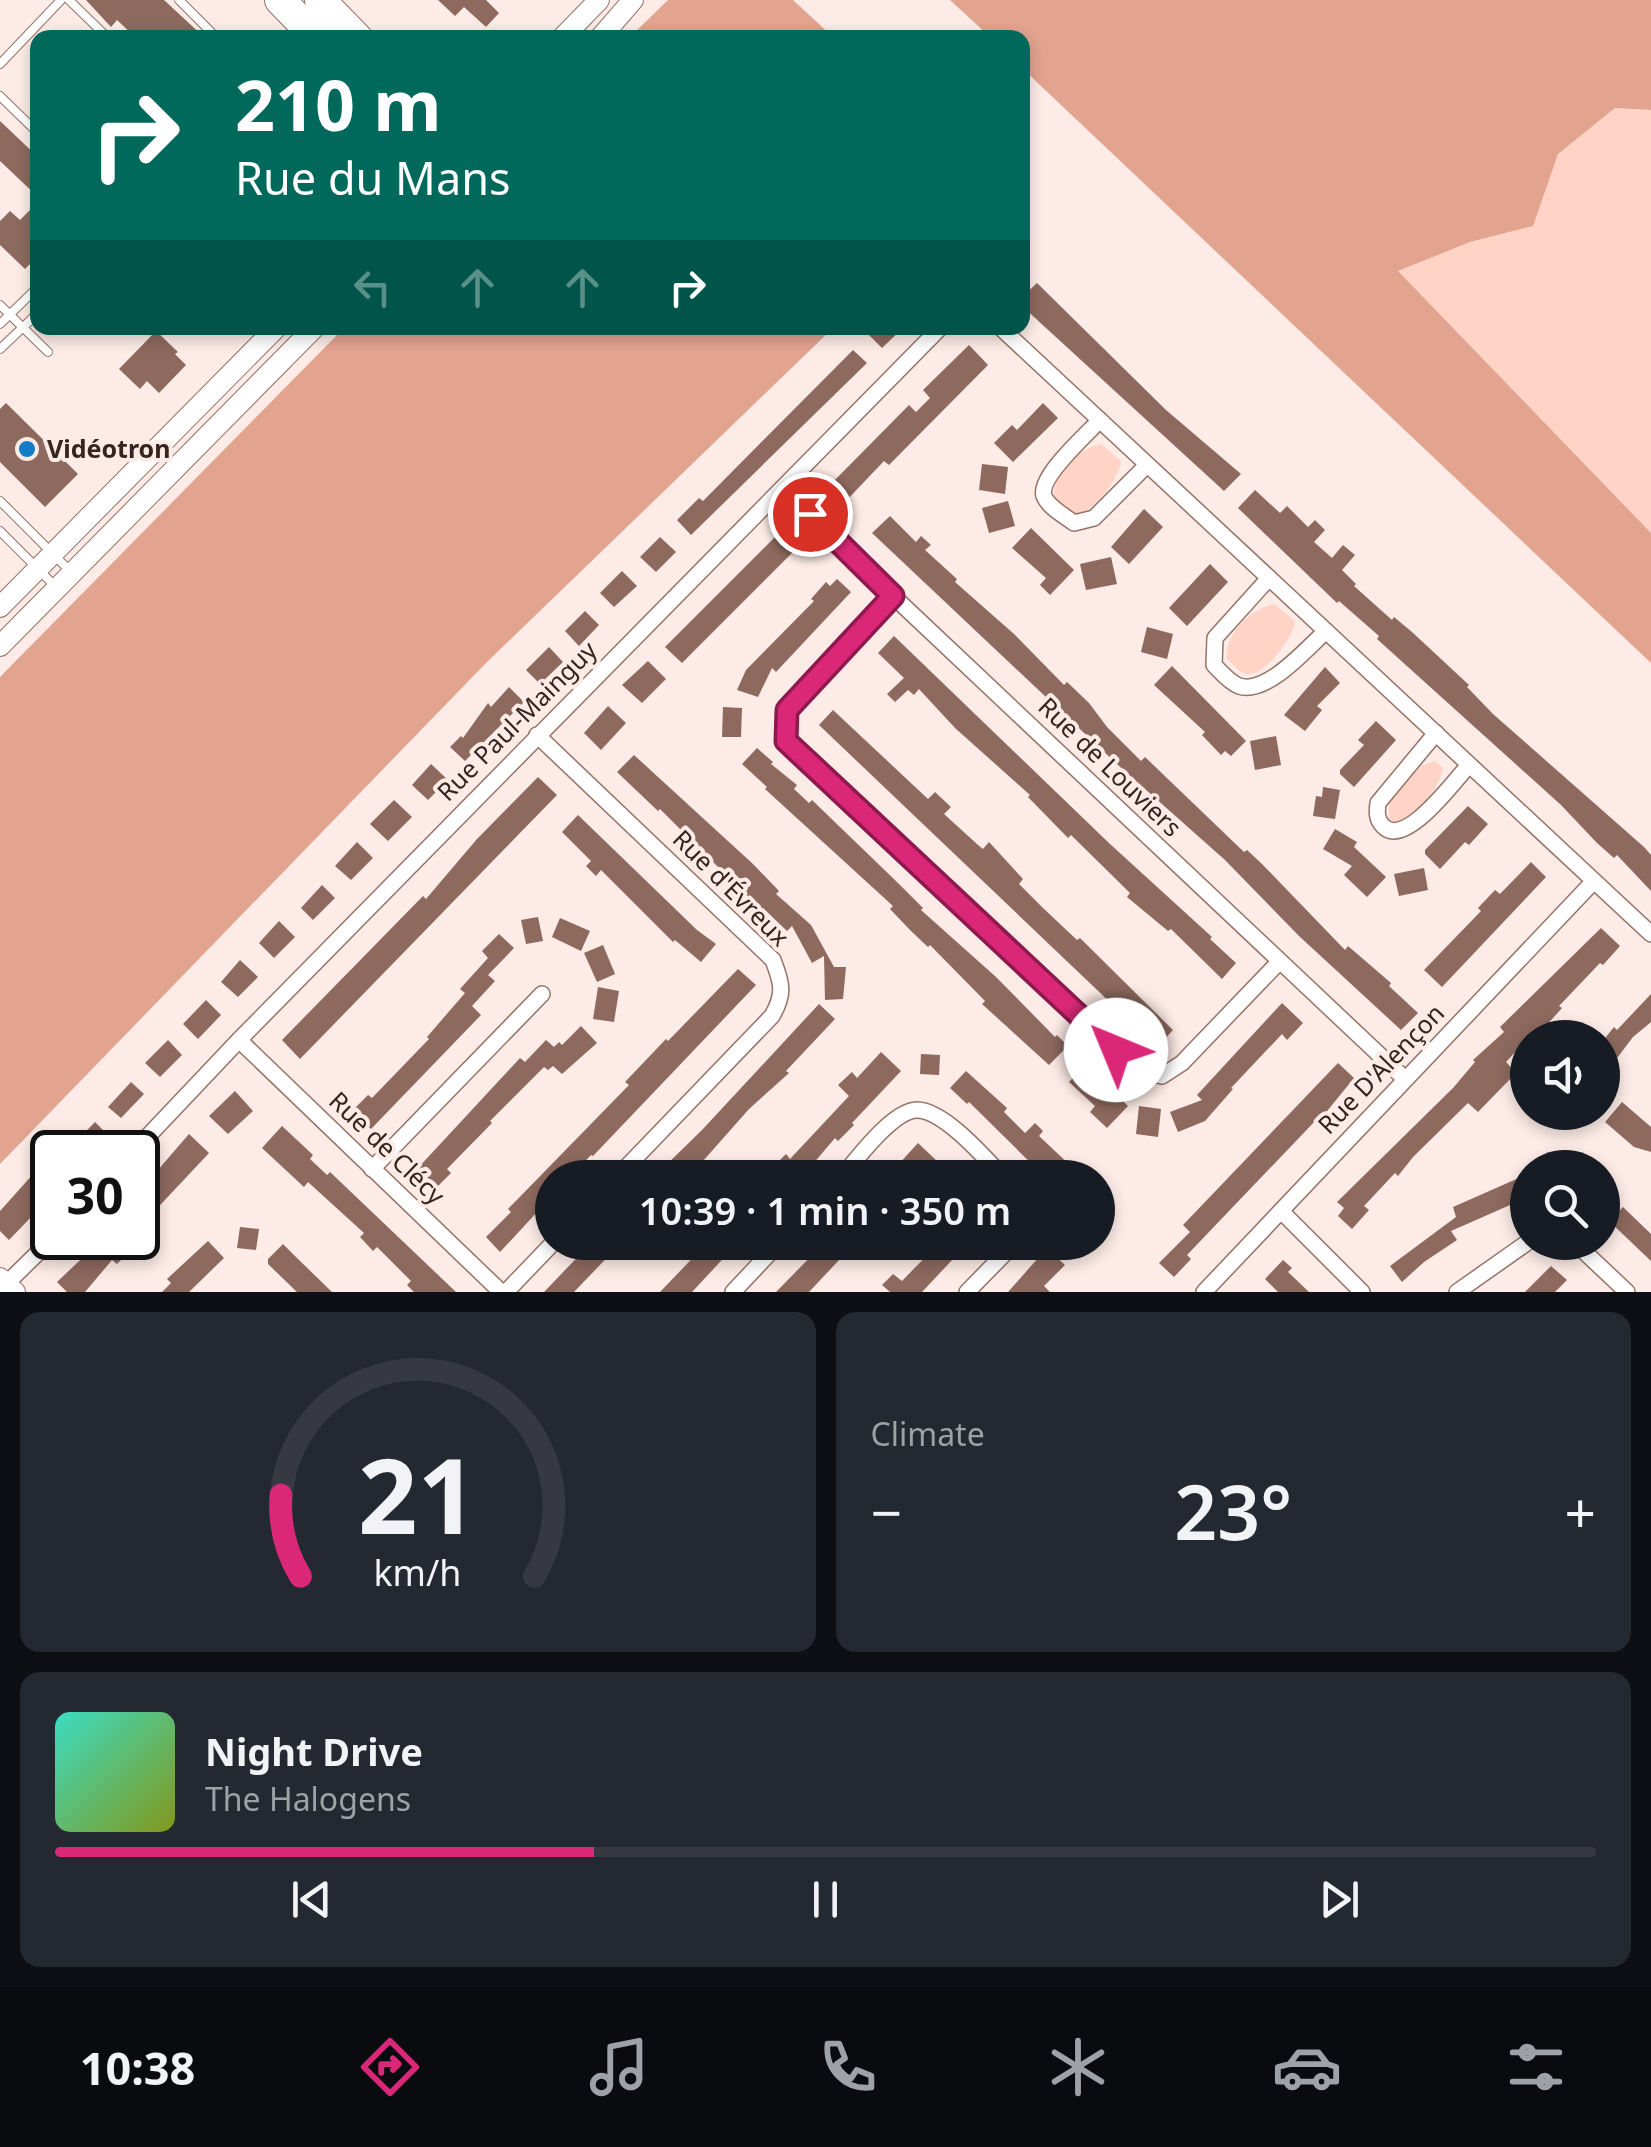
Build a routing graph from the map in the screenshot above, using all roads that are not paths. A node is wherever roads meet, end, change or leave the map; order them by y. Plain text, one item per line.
1 (65, 0) edge
2 (179, 0) edge
3 (280, 0) edge
4 (320, 0) edge
5 (600, 0) edge
6 (633, 0) edge
7 (35, 30) edge
8 (99, 30) edge
9 (210, 30) edge
10 (309, 30) edge
11 (350, 30) edge
12 (570, 30) edge
13 (607, 30) edge
14 (30, 34) edge
15 (0, 64) edge
16 (0, 96) edge
17 (30, 125) edge
18 (30, 294) edge
19 (0, 305) edge
20 (9, 314) junction
21 (30, 321) edge
22 (0, 324) edge
23 (23, 328) junction
24 (30, 335) edge
25 (30, 335) edge
26 (269, 335) edge
27 (307, 335) edge
28 (933, 335) edge
29 (1008, 335) edge
30 (0, 349) edge
31 (48, 352) dead end
32 (1100, 420) junction
33 (1148, 465) junction
34 (783, 488) junction
35 (0, 501) edge
36 (0, 531) edge
37 (46, 561) junction
38 (1269, 578) junction
39 (64, 580) junction
40 (893, 596) junction
41 (0, 606) edge
42 (1326, 631) junction
43 (0, 646) edge
44 (1436, 734) junction
45 (538, 736) junction
46 (1470, 765) junction
47 (1594, 881) junction
48 (1651, 934) edge
49 (1279, 962) junction
50 (542, 994) dead end
51 (239, 1040) junction
52 (1405, 1080) junction
53 (154, 1130) edge
54 (633, 1160) edge
55 (856, 1160) edge
56 (985, 1160) edge
57 (372, 1169) junction
58 (1280, 1211) junction
59 (1510, 1255) edge
60 (31, 1260) edge
61 (536, 1260) edge
62 (763, 1260) edge
63 (999, 1260) edge
64 (1593, 1260) edge
65 (5, 1286) edge
66 (504, 1292) edge
67 (733, 1292) edge
68 (968, 1292) edge
69 (1204, 1292) edge
70 (1362, 1292) edge
71 (1458, 1292) edge
72 (1627, 1292) edge

1 - 7 lane
1 - 8 lane
2 - 9 lane
3 - 10 highway
4 - 11 highway
5 - 12 street
6 - 13 street
14 - 15 lane
16 - 17 lane
18 - 20 lane
19 - 20 lane
20 - 22 lane
20 - 23 lane
21 - 23 lane
23 - 25 lane
23 - 30 lane
24 - 31 lane
26 - 37 street
27 - 39 street
28 - 34 street, Rue Paul-Mainguy
29 - 32 street
32 - 33 street
32 - 33 street
33 - 38 street
34 - 40 street, Rue de Louviers
34 - 45 street, Rue Paul-Mainguy
35 - 37 lane
36 - 37 lane
37 - 39 lane
37 - 39 lane
37 - 41 street
38 - 42 street
38 - 42 street
39 - 43 street
40 - 49 street, Rue de Louviers
40 - 49 street
42 - 44 street
44 - 46 street
44 - 46 street
45 - 51 street, Rue Paul-Mainguy
45 - 54 street, Rue d'Évreux
46 - 47 street
47 - 48 street
47 - 52 street, Rue D'Alençon
49 - 52 street, Rue de Louviers
50 - 57 street
51 - 53 street, Rue Paul-Mainguy
51 - 57 street, Rue de Clécy
52 - 58 street, Rue D'Alençon
55 - 56 street
57 - 66 street, Rue de Clécy
58 - 69 street, Rue D'Alençon
58 - 70 street
59 - 71 street
60 - 65 street
61 - 66 street
62 - 67 street
63 - 68 street
64 - 72 street

